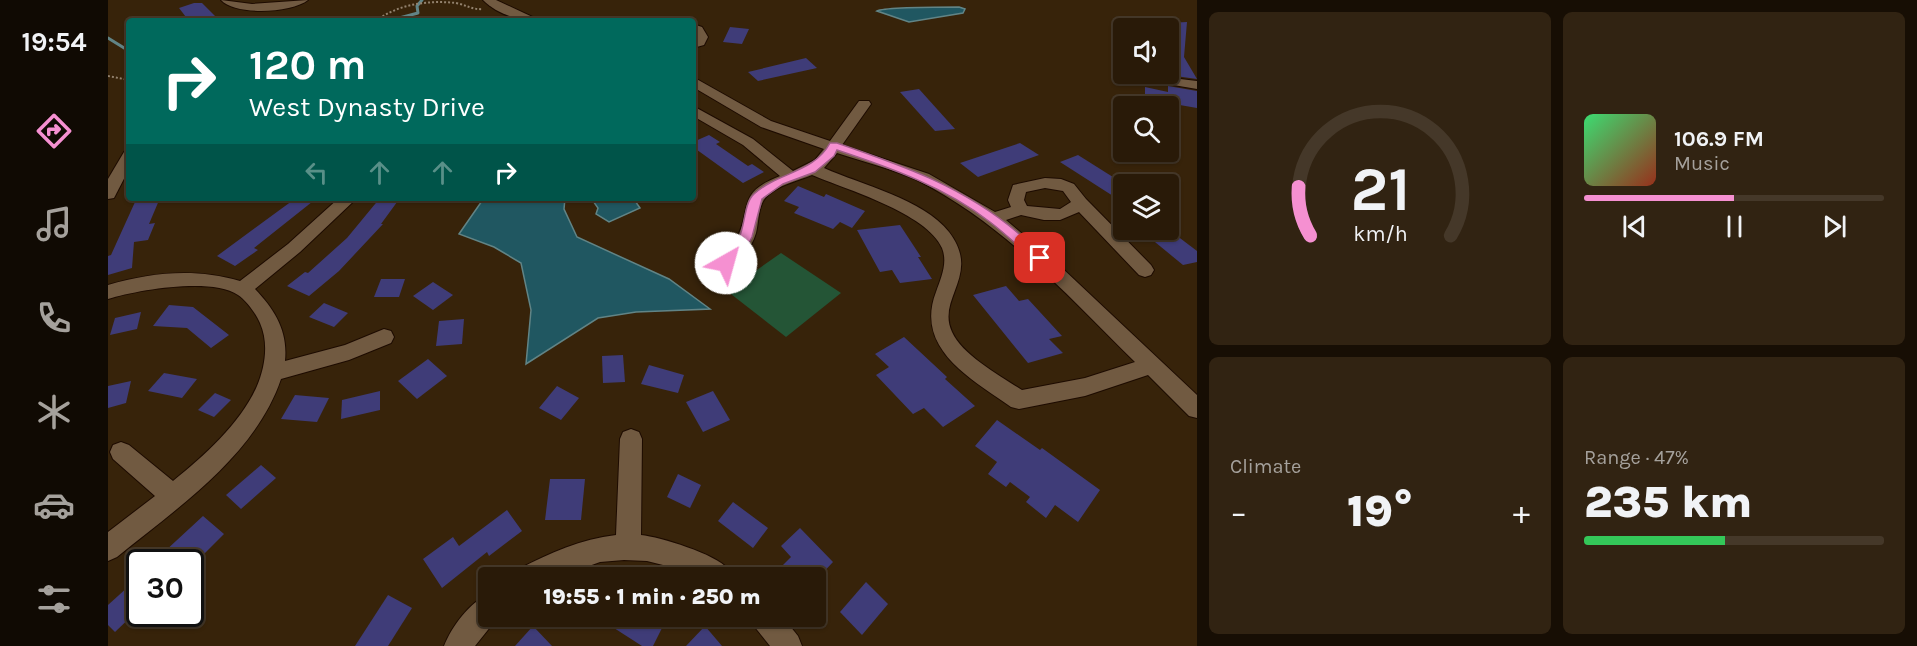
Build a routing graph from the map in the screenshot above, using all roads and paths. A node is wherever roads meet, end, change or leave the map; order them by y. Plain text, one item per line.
1 (226, 0) edge
2 (303, 0) edge
3 (428, 0) edge
4 (413, 1) edge
5 (486, 4) edge
6 (380, 18) edge
7 (526, 18) edge
8 (696, 28) edge
9 (696, 43) edge
10 (108, 76) edge
11 (126, 79) edge
12 (1179, 82) edge
13 (696, 83) edge
14 (1197, 85) edge
15 (864, 105) dead end
16 (696, 112) edge
17 (833, 146) junction
18 (126, 160) edge
19 (812, 170) junction
20 (791, 177) junction
21 (108, 194) edge
22 (346, 201) edge
23 (1079, 202) junction
24 (1021, 210) junction
25 (993, 218) junction
26 (726, 263) dead end
27 (1145, 270) dead end
28 (243, 289) junction
29 (108, 292) edge
30 (384, 337) dead end
31 (1149, 365) junction
32 (274, 372) junction
33 (1197, 409) edge
34 (631, 439) dead end
35 (121, 452) dead end
36 (172, 495) junction
37 (628, 545) junction
38 (108, 548) edge
39 (546, 567) edge
40 (698, 567) edge
41 (478, 620) edge
42 (773, 627) edge
43 (458, 646) edge
44 (788, 646) edge

1 - 2 street
3 - 4 path
3 - 5 path
4 - 6 path
5 - 7 street
8 - 9 street
10 - 11 path
12 - 14 street
13 - 17 street
15 - 17 street
16 - 20 street
17 - 19 street
17 - 25 street
18 - 21 street
19 - 20 street
19 - 31 street
20 - 26 street
22 - 28 street
23 - 24 street
23 - 24 street
23 - 27 street
24 - 25 street
25 - 31 street
28 - 29 street
28 - 32 street
30 - 32 street
31 - 33 street
32 - 36 street
34 - 37 street
35 - 36 street
36 - 38 street
37 - 39 street
37 - 40 street
41 - 43 street
42 - 44 street

